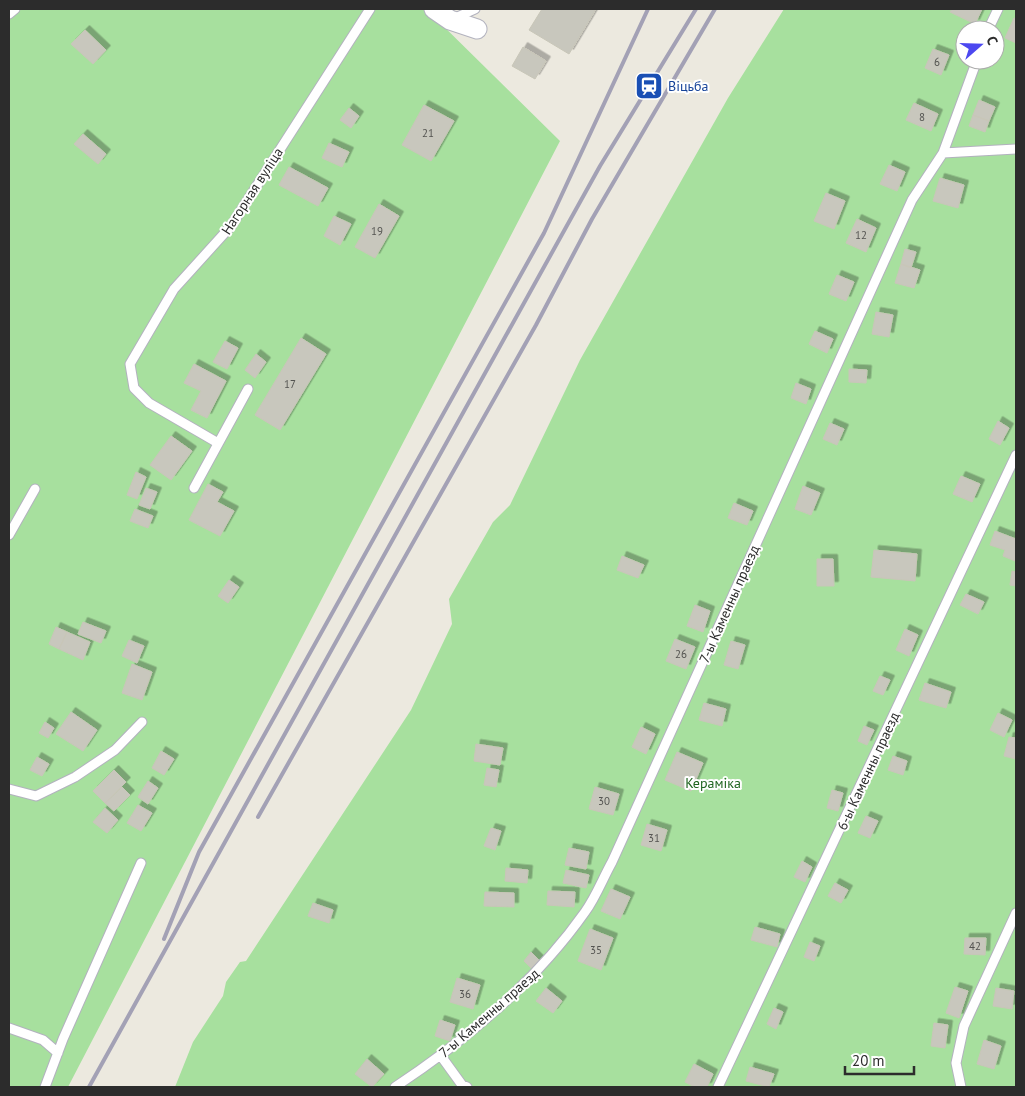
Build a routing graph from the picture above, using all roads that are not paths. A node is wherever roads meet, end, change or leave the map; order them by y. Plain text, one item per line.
1 (15, 9) edge
2 (370, 9) edge
3 (434, 9) edge
4 (475, 9) edge
5 (9, 14) edge
6 (450, 20) junction
7 (478, 29) dead end
8 (973, 70) edge
9 (1016, 149) edge
10 (943, 153) junction
11 (248, 389) dead end
12 (218, 443) junction
13 (1016, 455) edge
14 (194, 488) dead end
15 (35, 489) dead end
16 (9, 535) edge
17 (142, 722) dead end
18 (9, 789) edge
19 (141, 863) dead end
20 (1016, 913) edge
21 (9, 1028) edge
22 (58, 1054) junction
23 (441, 1056) junction
24 (45, 1087) edge
25 (395, 1087) edge
26 (467, 1087) edge
27 (718, 1087) edge
28 (960, 1087) edge

1 - 5 lane
2 - 12 lane, Нагорная вуліца
3 - 6 street
4 - 6 lane
6 - 7 street
8 - 10 lane, 7-ы Каменны праезд
9 - 10 lane
10 - 23 lane, 7-ы Каменны праезд
11 - 12 lane
12 - 14 lane
13 - 27 lane, 6-ы Каменны праезд
15 - 16 lane
17 - 18 lane
19 - 22 lane
20 - 28 lane
21 - 22 lane
22 - 24 lane
23 - 25 lane, 7-ы Каменны праезд
23 - 26 lane

